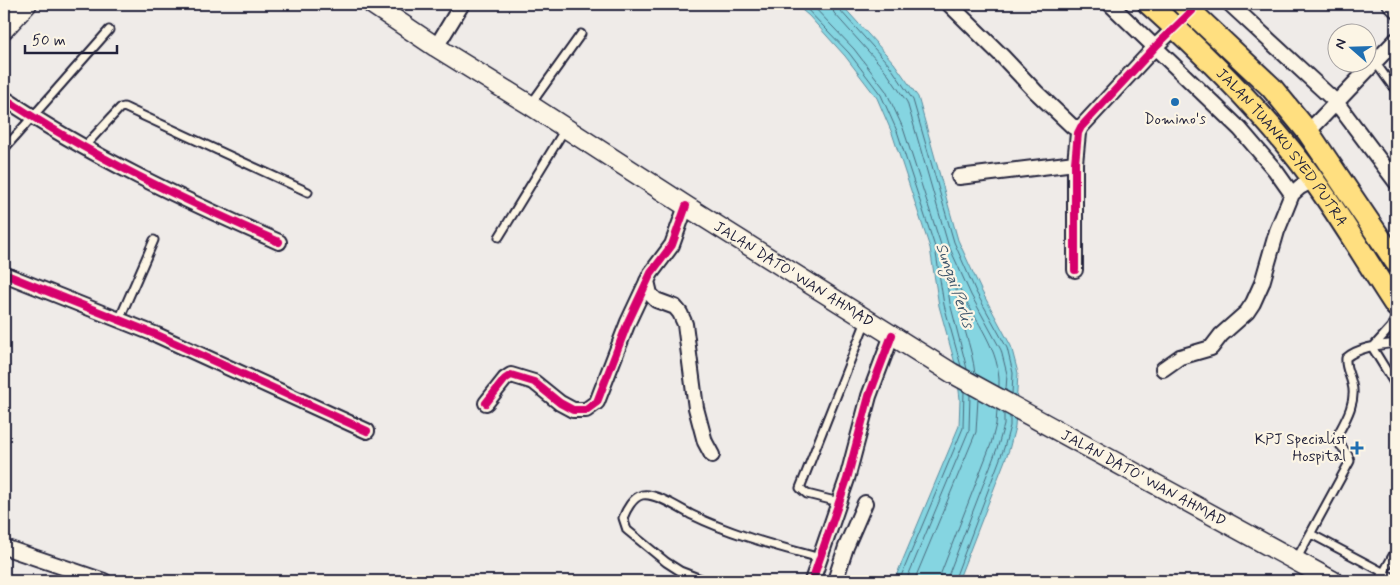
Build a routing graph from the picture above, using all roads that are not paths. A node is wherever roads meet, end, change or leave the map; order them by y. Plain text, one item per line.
1 (27, 4) edge
2 (372, 4) edge
3 (462, 4) edge
4 (949, 4) edge
5 (1110, 4) edge
6 (1149, 4) edge
7 (1230, 4) edge
8 (1390, 4) edge
9 (1187, 8) edge
10 (1396, 10) edge
11 (6, 22) edge
12 (1175, 28) junction
13 (109, 30) dead end
14 (581, 34) dead end
15 (1396, 40) edge
16 (1156, 46) junction
17 (436, 47) junction
18 (1378, 59) edge
19 (1378, 66) edge
20 (1365, 72) edge
21 (1396, 91) edge
22 (4, 98) edge
23 (1336, 102) junction
24 (530, 105) junction
25 (33, 118) junction
26 (1081, 127) junction
27 (566, 129) junction
28 (1308, 132) junction
29 (84, 147) junction
30 (4, 149) edge
31 (1075, 163) junction
32 (959, 177) dead end
33 (1313, 180) junction
34 (1396, 182) edge
35 (308, 192) dead end
36 (1292, 194) junction
37 (686, 206) junction
38 (499, 237) dead end
39 (154, 240) dead end
40 (279, 242) dead end
41 (1396, 262) edge
42 (1075, 270) dead end
43 (4, 274) edge
44 (647, 281) junction
45 (1396, 306) edge
46 (1396, 317) edge
47 (867, 319) junction
48 (119, 320) junction
49 (892, 335) junction
50 (1396, 343) edge
51 (1372, 347) junction
52 (1163, 369) dead end
53 (1396, 386) edge
54 (486, 402) dead end
55 (367, 431) dead end
56 (712, 455) dead end
57 (839, 502) junction
58 (865, 503) dead end
59 (1311, 534) junction
60 (4, 547) edge
61 (1396, 550) edge
62 (821, 558) junction
63 (1296, 561) junction
64 (1384, 572) junction
65 (1314, 576) edge
66 (1396, 579) edge
67 (104, 581) edge
68 (706, 581) edge
69 (812, 581) edge
70 (835, 581) edge
71 (1333, 581) edge
72 (1379, 581) edge

1 - 11 main road
2 - 17 main road, JALAN DATO' WAN AHMAD
3 - 17 street
4 - 26 street
5 - 16 street
6 - 12 main road, JALAN TUANKU SYED PUTRA
7 - 23 street
8 - 10 street
9 - 12 street
9 - 28 main road, JALAN TUANKU SYED PUTRA
12 - 16 street
12 - 33 main road, JALAN TUANKU SYED PUTRA
13 - 25 lane
14 - 24 lane
15 - 18 street
16 - 26 street
16 - 36 street
17 - 24 main road, JALAN DATO' WAN AHMAD
19 - 21 lane
20 - 23 street
22 - 25 street
23 - 28 street
23 - 34 street
24 - 27 main road, JALAN DATO' WAN AHMAD
25 - 29 street
25 - 30 lane
26 - 31 street
27 - 37 main road, JALAN DATO' WAN AHMAD
27 - 38 lane
28 - 41 main road, JALAN TUANKU SYED PUTRA
29 - 35 lane
29 - 40 street
31 - 32 street
31 - 42 street
33 - 36 street
33 - 45 main road, JALAN TUANKU SYED PUTRA
36 - 52 street
37 - 44 street
37 - 47 main road, JALAN DATO' WAN AHMAD
39 - 48 lane
43 - 48 street
44 - 54 street
44 - 56 street
46 - 51 lane
47 - 49 main road, JALAN DATO' WAN AHMAD
47 - 57 lane
48 - 55 street
49 - 57 street
49 - 63 main road, JALAN DATO' WAN AHMAD
50 - 51 lane
51 - 53 lane
51 - 59 lane
57 - 62 street
58 - 70 street
59 - 63 lane
59 - 64 lane
60 - 67 street
61 - 64 lane
62 - 68 lane
62 - 69 street
63 - 65 main road, JALAN DATO' WAN AHMAD
64 - 66 lane
64 - 72 lane
65 - 71 main road, JALAN DATO' WAN AHMAD

